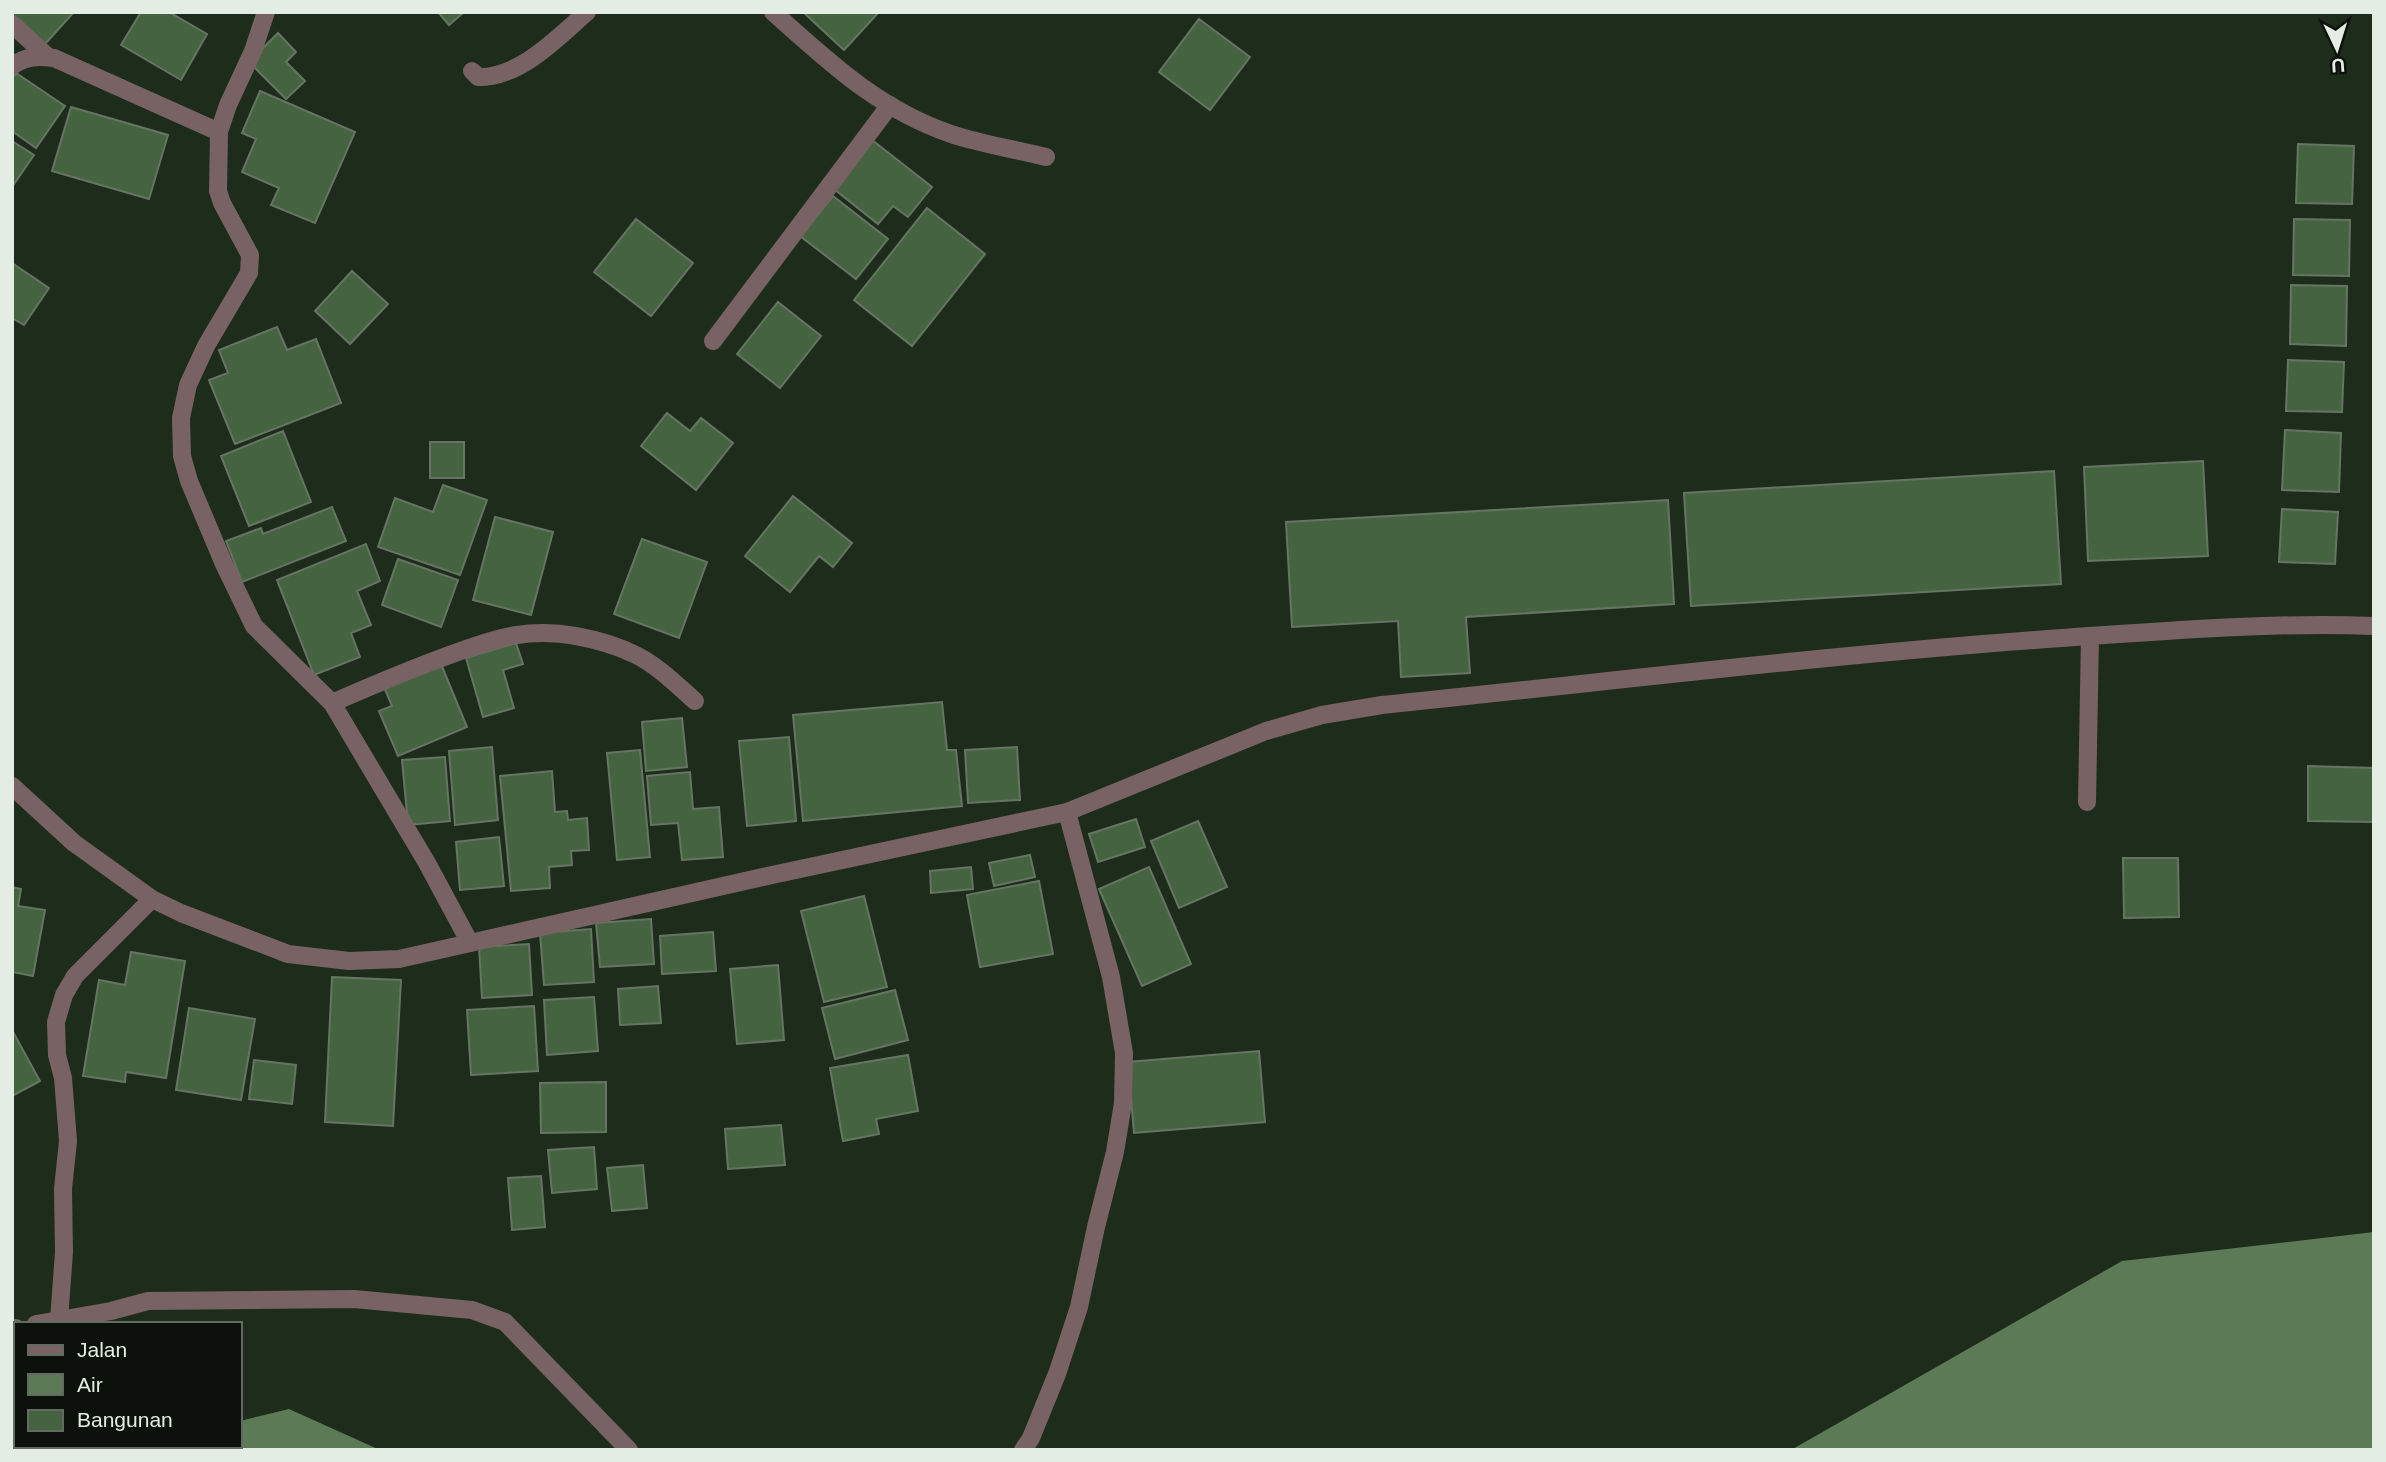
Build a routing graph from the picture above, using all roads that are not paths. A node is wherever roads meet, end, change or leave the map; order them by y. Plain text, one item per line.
1 (266, 12) edge
2 (587, 12) edge
3 (773, 12) edge
4 (12, 24) edge
5 (48, 57) junction
6 (12, 66) edge
7 (472, 71) dead end
8 (890, 105) junction
9 (219, 132) junction
10 (1046, 157) dead end
11 (713, 341) dead end
12 (2374, 626) edge
13 (2090, 636) junction
14 (695, 701) dead end
15 (332, 703) junction
16 (12, 786) edge
17 (2087, 802) dead end
18 (1067, 812) junction
19 (152, 899) junction
20 (470, 943) junction
21 (59, 1320) junction
22 (48, 1322) edge
23 (629, 1450) edge
24 (1023, 1450) edge

1 - 9 street
2 - 7 street
3 - 8 street
4 - 5 street
5 - 6 street
5 - 9 street
8 - 10 street
8 - 11 street
9 - 15 street
12 - 13 street
13 - 17 street
13 - 18 street
14 - 15 street
15 - 20 street
16 - 19 street
18 - 20 street
18 - 24 street
19 - 20 street
19 - 21 street
21 - 22 street
21 - 23 street

